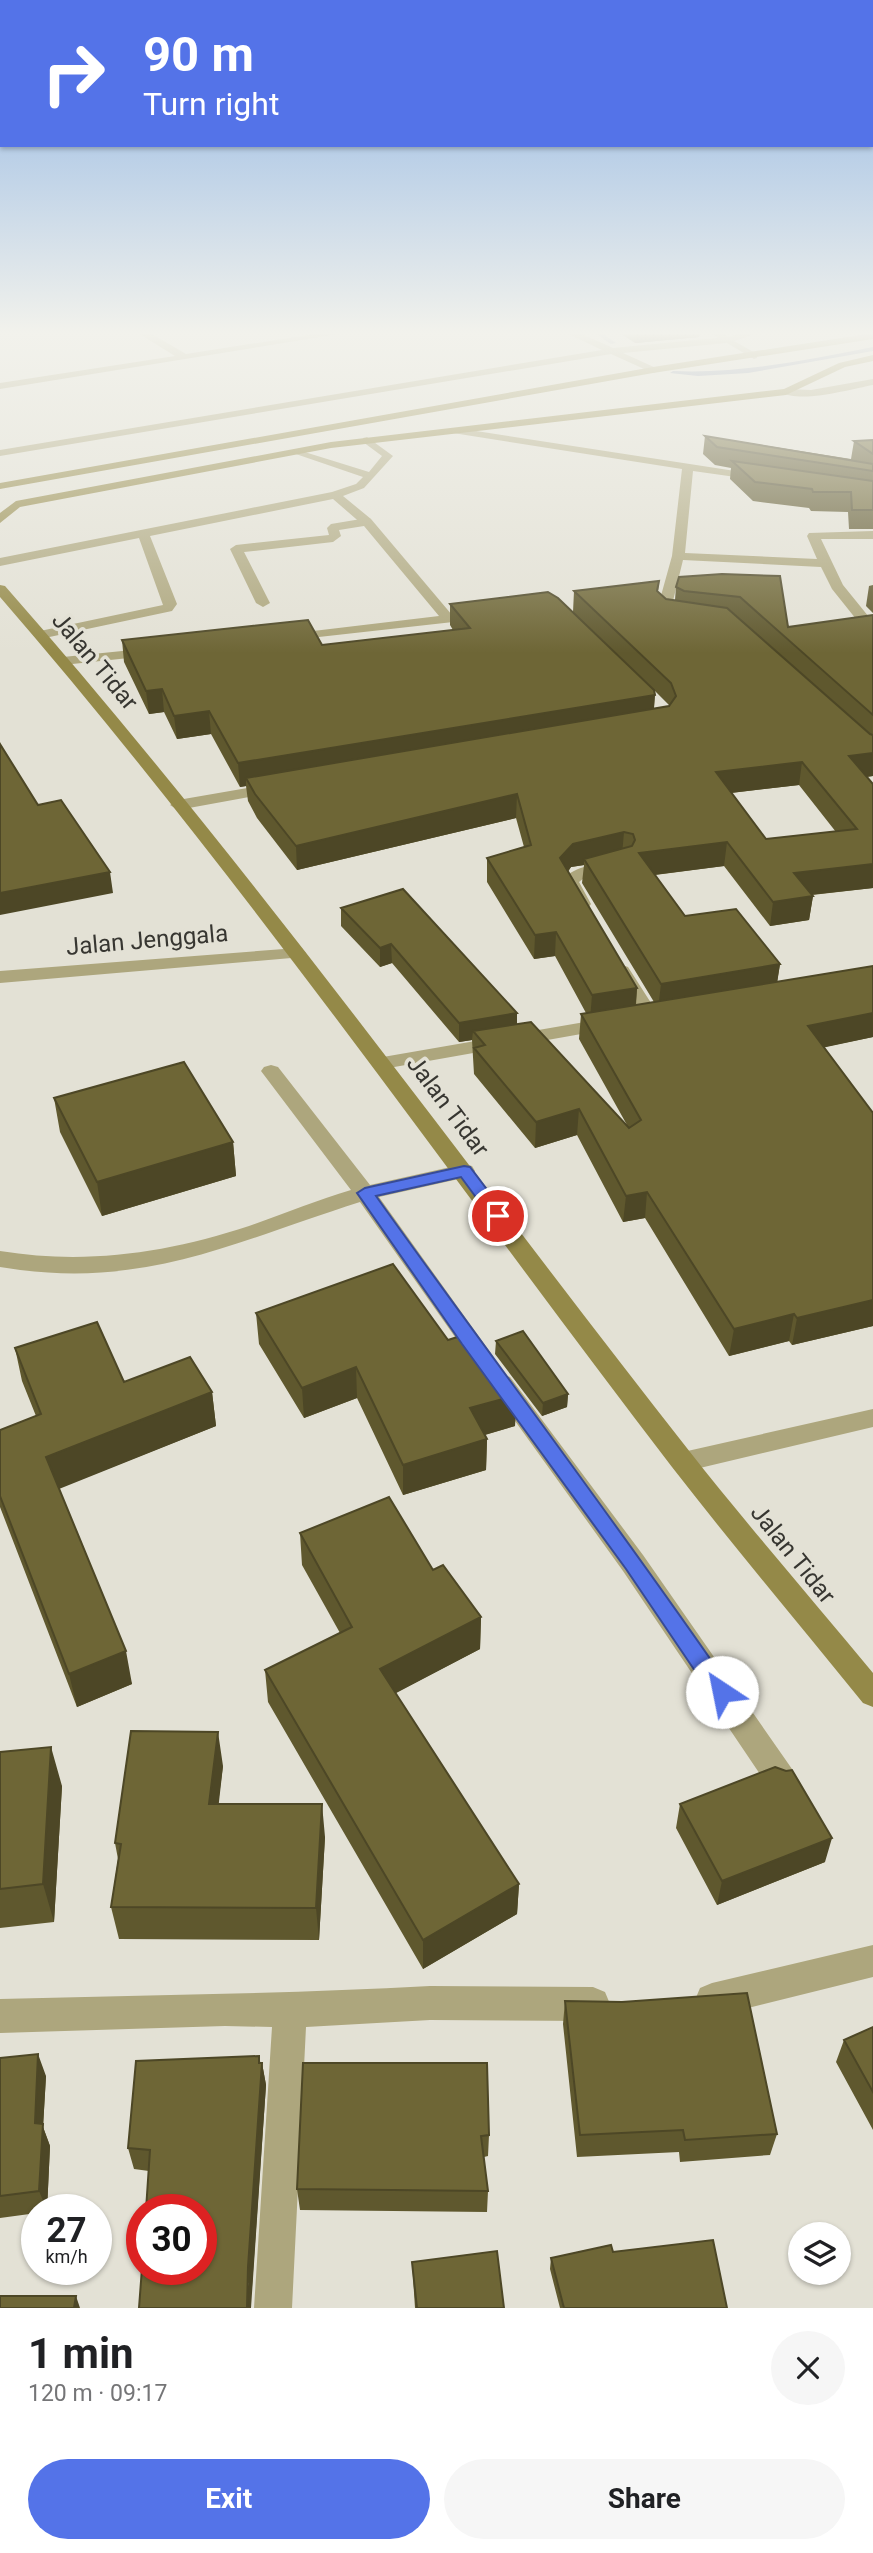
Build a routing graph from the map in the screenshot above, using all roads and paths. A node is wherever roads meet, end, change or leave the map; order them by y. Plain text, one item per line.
1 (92, 438) edge
2 (272, 438) edge
3 (391, 438) edge
4 (500, 438) edge
5 (368, 440) junction
6 (295, 452) junction
7 (0, 453) edge
8 (688, 467) junction
9 (371, 476) junction
10 (765, 478) edge
11 (0, 486) edge
12 (335, 495) junction
13 (3, 516) edge
14 (367, 522) junction
15 (143, 533) junction
16 (873, 535) edge
17 (678, 556) junction
18 (0, 562) edge
19 (825, 563) junction
20 (0, 589) edge
21 (263, 603) dead end
22 (490, 615) edge
23 (690, 618) edge
24 (449, 620) junction
25 (873, 631) edge
26 (40, 635) junction
27 (278, 639) edge
28 (171, 650) edge
29 (63, 661) junction
30 (298, 784) edge
31 (178, 804) junction
32 (623, 863) edge
33 (588, 914) edge
34 (297, 953) junction
35 (615, 960) edge
36 (0, 977) edge
37 (383, 1063) junction
38 (271, 1071) dead end
39 (464, 1171) junction
40 (365, 1193) junction
41 (0, 1259) edge
42 (873, 1418) edge
43 (683, 1462) junction
44 (873, 1693) edge
45 (781, 1779) edge
46 (873, 1961) edge
47 (684, 2001) edge
48 (618, 2005) edge
49 (290, 2011) junction
50 (0, 2016) edge
51 (274, 2308) edge

1 - 7 street
2 - 11 main road
3 - 5 main road
4 - 8 street
5 - 6 main road
5 - 9 street
6 - 9 street
6 - 13 main road
8 - 10 street
8 - 17 street
9 - 12 street
12 - 14 street
12 - 15 street
14 - 21 street
14 - 24 street
15 - 18 street
15 - 26 street
16 - 19 street
17 - 19 street
17 - 23 street
19 - 25 street
20 - 26 main road, Jalan Tidar
22 - 24 street
24 - 27 street
26 - 29 main road, Jalan Tidar
28 - 29 street
29 - 31 main road, Jalan Tidar
30 - 31 street
31 - 34 main road, Jalan Tidar
32 - 33 street
34 - 36 street, Jalan Jenggala
34 - 37 main road, Jalan Tidar
35 - 37 street
37 - 39 main road, Jalan Tidar
38 - 40 street
39 - 40 street
39 - 43 main road, Jalan Tidar
40 - 41 street
40 - 45 street
42 - 43 street
43 - 44 main road, Jalan Tidar
46 - 47 street
48 - 49 street
49 - 50 street
49 - 51 street

